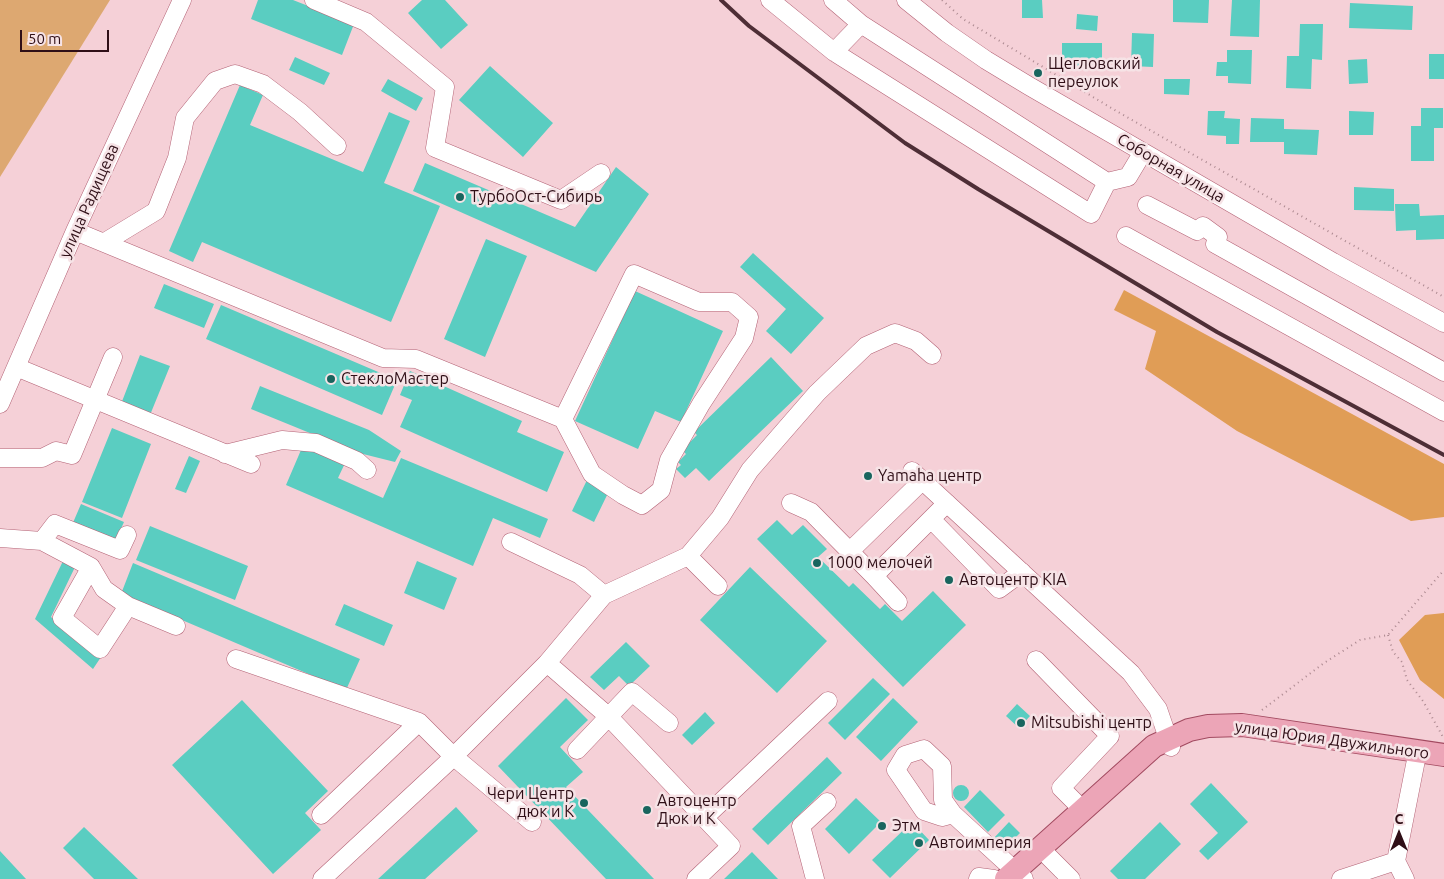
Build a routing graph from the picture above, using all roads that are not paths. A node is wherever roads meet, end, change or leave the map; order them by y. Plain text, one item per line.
1 (182, 0) edge
2 (314, 0) edge
3 (770, 0) edge
4 (833, 0) edge
5 (906, 0) edge
6 (861, 24) junction
7 (834, 52) junction
8 (337, 146) dead end
9 (1143, 152) junction
10 (601, 173) dead end
11 (1107, 182) junction
12 (1147, 205) dead end
13 (75, 231) junction
14 (1126, 236) dead end
15 (105, 242) junction
16 (1444, 323) edge
17 (932, 355) dead end
18 (113, 357) dead end
19 (16, 367) junction
20 (1444, 372) edge
21 (95, 400) junction
22 (0, 404) edge
23 (1444, 412) edge
24 (563, 419) junction
25 (225, 454) junction
26 (0, 458) edge
27 (251, 464) dead end
28 (367, 470) dead end
29 (791, 503) dead end
30 (947, 504) junction
31 (931, 519) junction
32 (127, 535) dead end
33 (0, 538) edge
34 (42, 541) junction
35 (512, 542) dead end
36 (849, 552) junction
37 (688, 556) junction
38 (91, 567) junction
39 (1022, 572) junction
40 (874, 576) junction
41 (718, 586) dead end
42 (604, 595) junction
43 (898, 602) dead end
44 (128, 606) junction
45 (176, 626) dead end
46 (236, 659) dead end
47 (1036, 660) dead end
48 (547, 663) junction
49 (828, 701) dead end
50 (608, 716) junction
51 (419, 722) junction
52 (669, 722) dead end
53 (1169, 743) junction
54 (577, 750) dead end
55 (1444, 755) edge
56 (454, 756) junction
57 (1416, 760) junction
58 (1444, 765) edge
59 (827, 802) dead end
60 (1083, 810) junction
61 (953, 814) dead end
62 (321, 815) dead end
63 (704, 818) junction
64 (532, 822) dead end
65 (1048, 856) junction
66 (1396, 861) junction
67 (1017, 877) edge
68 (322, 879) edge
69 (696, 879) edge
70 (815, 879) edge
71 (978, 879) edge
72 (994, 879) edge
73 (1072, 879) edge
74 (1341, 879) edge
75 (1405, 879) edge

1 - 13 street, улица Радищева
2 - 10 street
3 - 7 street
4 - 6 street
5 - 9 street, Соборная улица
6 - 7 street
6 - 11 street
7 - 11 street
8 - 15 street
9 - 11 street
9 - 16 street, Соборная улица
12 - 20 street
13 - 15 street
13 - 19 street, улица Радищева
14 - 23 street
15 - 24 street
17 - 37 street
18 - 21 street
19 - 21 street
19 - 22 street, улица Радищева
21 - 25 street
21 - 26 street
24 - 24 street
25 - 27 street
25 - 28 street
29 - 36 street
30 - 31 street
30 - 36 street
30 - 39 street
31 - 39 street
31 - 40 street
32 - 34 street
33 - 34 street
34 - 38 street
35 - 42 street
36 - 40 street
37 - 41 street
37 - 42 street
38 - 44 street
38 - 44 street
39 - 53 street
40 - 43 street
42 - 48 street
44 - 45 street
46 - 51 street
47 - 60 street
48 - 50 street
48 - 56 street
49 - 63 street
50 - 52 street
50 - 54 street
50 - 63 street
51 - 56 street
51 - 62 street
53 - 55 main road, улица Юрия Двужильного
53 - 57 main road, улица Юрия Двужильного
53 - 60 main road, улица Юрия Двужильного
53 - 65 main road, улица Юрия Двужильного
56 - 64 street
56 - 68 street
57 - 58 main road, улица Юрия Двужильного
57 - 66 street
59 - 70 street
60 - 67 main road, улица Юрия Двужильного
61 - 67 street
63 - 69 street
65 - 67 main road, улица Юрия Двужильного
65 - 73 street
66 - 74 street
66 - 75 street
71 - 72 street

